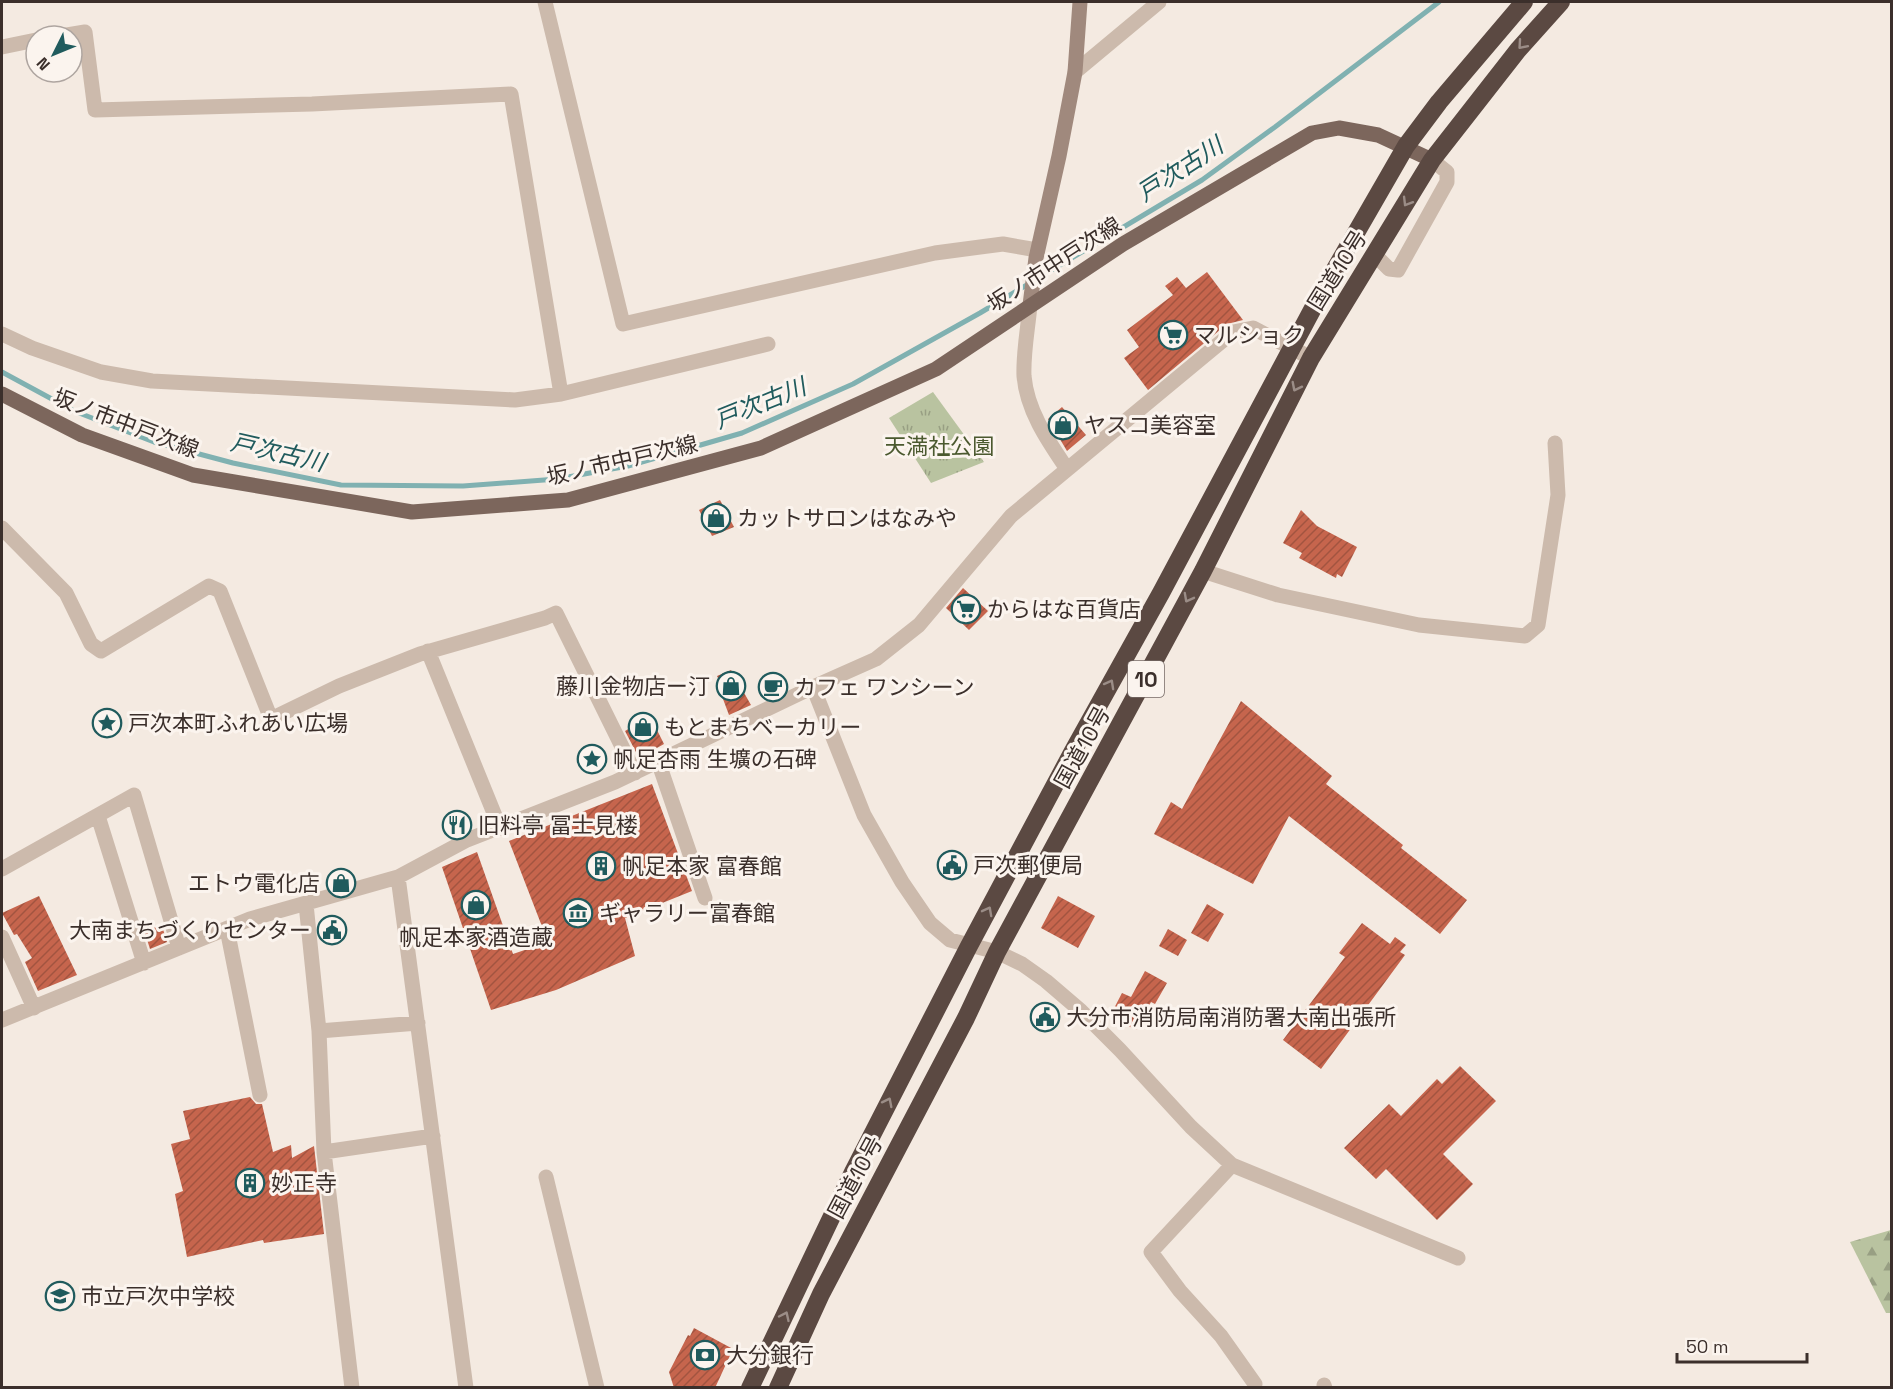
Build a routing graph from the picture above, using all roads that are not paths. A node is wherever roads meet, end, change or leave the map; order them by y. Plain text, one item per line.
1 (545, 2) edge
2 (1080, 2) edge
3 (1159, 2) edge
4 (1524, 2) edge
5 (1561, 2) edge
6 (84, 32) edge
7 (24, 42) edge
8 (2, 47) edge
9 (1075, 72) junction
10 (1406, 146) junction
11 (1432, 160) junction
12 (1037, 254) junction
13 (1375, 255) junction
14 (1031, 298) junction
15 (2, 334) edge
16 (768, 344) dead end
17 (1291, 349) junction
18 (1311, 358) junction
19 (2, 394) edge
20 (561, 394) junction
21 (1555, 443) dead end
22 (1067, 469) junction
23 (2, 528) edge
24 (1203, 571) junction
25 (428, 651) junction
26 (813, 687) junction
27 (658, 761) junction
28 (635, 773) junction
29 (98, 816) junction
30 (500, 828) junction
31 (2, 869) edge
32 (398, 877) junction
33 (705, 898) dead end
34 (306, 904) junction
35 (226, 929) junction
36 (2, 937) edge
37 (969, 946) junction
38 (179, 948) junction
39 (997, 952) junction
40 (144, 963) junction
41 (34, 1008) junction
42 (2, 1020) edge
43 (418, 1023) junction
44 (319, 1031) junction
45 (260, 1095) dead end
46 (433, 1136) junction
47 (324, 1152) junction
48 (1232, 1165) junction
49 (546, 1177) dead end
50 (1458, 1258) dead end
51 (1255, 1384) dead end
52 (351, 1388) edge
53 (466, 1388) edge
54 (597, 1388) edge
55 (750, 1388) edge
56 (778, 1388) edge

1 - 12 street
2 - 9 street
3 - 9 street
4 - 10 highway, 国道10号 / 10
5 -> 11 highway, 国道10号 / 10
6 - 20 street
7 - 8 street
9 - 12 street
10 - 11 main road, 坂ノ市中戸次線
10 - 14 main road, 坂ノ市中戸次線
10 - 17 highway, 国道10号 / 10
11 -> 13 highway, 国道10号 / 10
11 - 13 street
12 - 14 street
13 - 18 highway, 国道10号 / 10
14 - 19 main road, 坂ノ市中戸次線
14 - 22 street
15 - 20 street
16 - 20 street
17 - 18 street
17 - 22 street
37 -> 17 highway, 国道10号 / 10
18 -> 24 highway, 国道10号 / 10
21 - 24 street
22 - 26 street
23 - 25 street
24 -> 39 highway, 国道10号 / 10
25 - 28 street
25 - 30 street
26 - 27 street
26 - 37 street
27 - 28 street
27 - 33 street
28 - 30 street
29 - 31 street
29 - 38 street
29 - 40 street
30 - 32 street
32 - 34 street
32 - 43 street
34 - 35 street
34 - 44 street
35 - 38 street
35 - 45 street
36 - 41 street
37 - 39 street
55 -> 37 highway, 国道10号 / 10
38 - 40 street
39 - 48 street
39 - 56 highway, 国道10号 / 10
40 - 41 street
41 - 42 street
43 - 44 street
43 - 46 street
44 - 47 street
46 - 47 street
46 - 53 street
47 - 52 street
48 - 50 street
48 - 51 street
49 - 54 street

